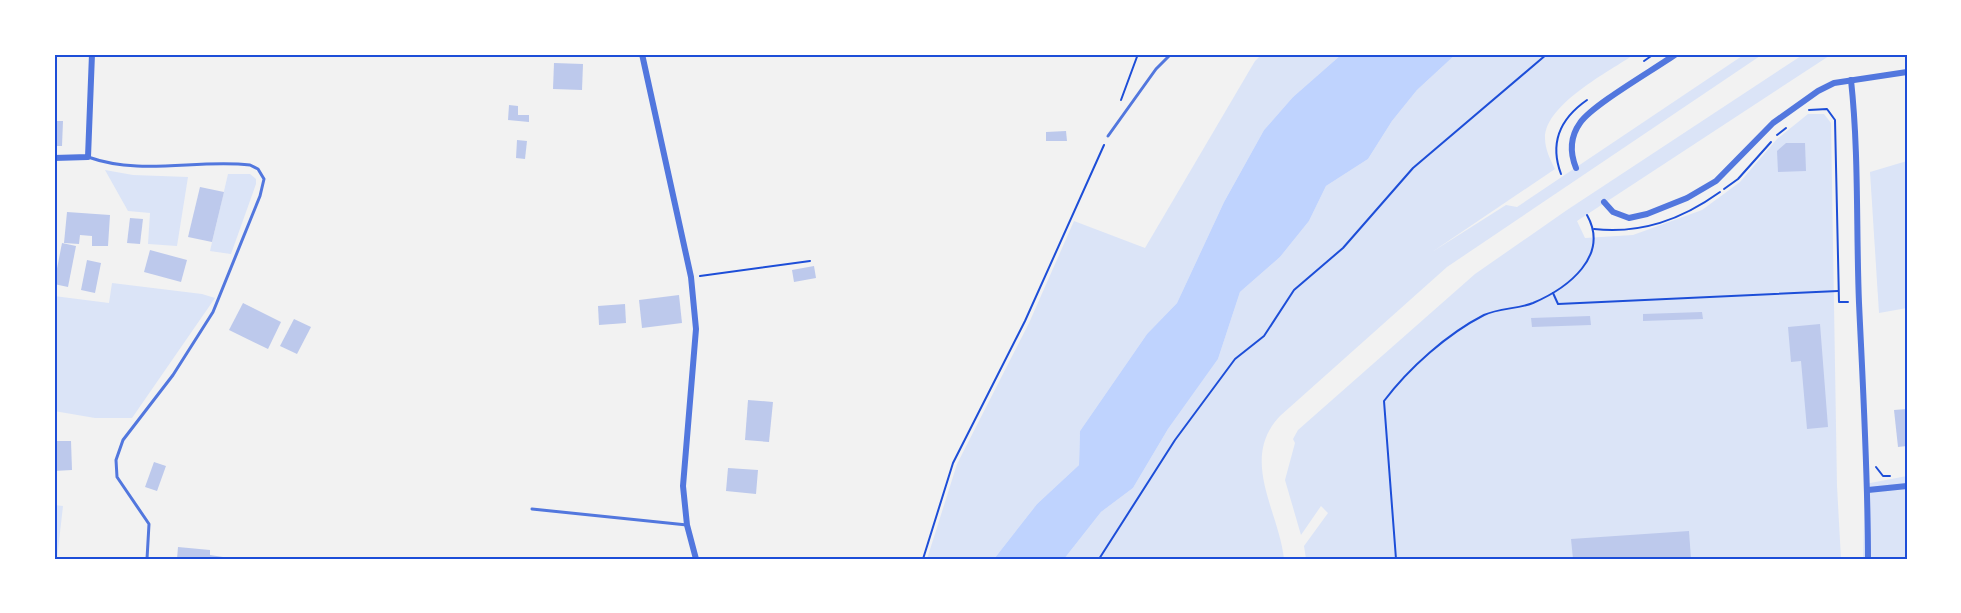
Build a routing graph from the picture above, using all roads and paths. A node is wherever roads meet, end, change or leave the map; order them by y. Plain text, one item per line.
1 (92, 54) edge
2 (642, 54) edge
3 (1138, 54) edge
4 (1172, 54) edge
5 (1547, 54) edge
6 (1676, 54) edge
7 (1907, 72) edge
8 (1851, 80) junction
9 (1120, 105) dead end
10 (1807, 110) dead end
11 (1791, 124) dead end
12 (1108, 136) joint
13 (88, 157) junction
14 (54, 158) edge
15 (1576, 168) dead end
16 (1604, 202) dead end
17 (1587, 215) dead end
18 (1594, 229) junction
19 (810, 261) dead end
20 (691, 277) junction
21 (1839, 291) junction
22 (1553, 293) junction
23 (1859, 301) junction
24 (1867, 467) junction
25 (1907, 486) edge
26 (1892, 488) junction
27 (1868, 490) junction
28 (532, 509) dead end
29 (687, 525) junction
30 (147, 559) edge
31 (696, 559) edge
32 (923, 559) edge
33 (1099, 559) edge
34 (1396, 559) edge
35 (1868, 559) edge

1 - 13 street
2 - 20 street
3 - 9 path
4 - 12 lane
5 - 33 path
6 - 15 street
7 - 8 street
8 - 16 street
8 - 23 street
10 - 21 path
11 - 18 path
12 - 32 path
13 - 14 street
13 - 30 lane
17 - 18 path
18 - 22 path
19 - 20 path
20 - 29 street
21 - 22 path
21 - 23 path
22 - 34 path
23 - 24 street
24 - 26 path
24 - 27 street
25 - 26 street
26 - 27 street
27 - 35 street
28 - 29 lane
29 - 31 street

